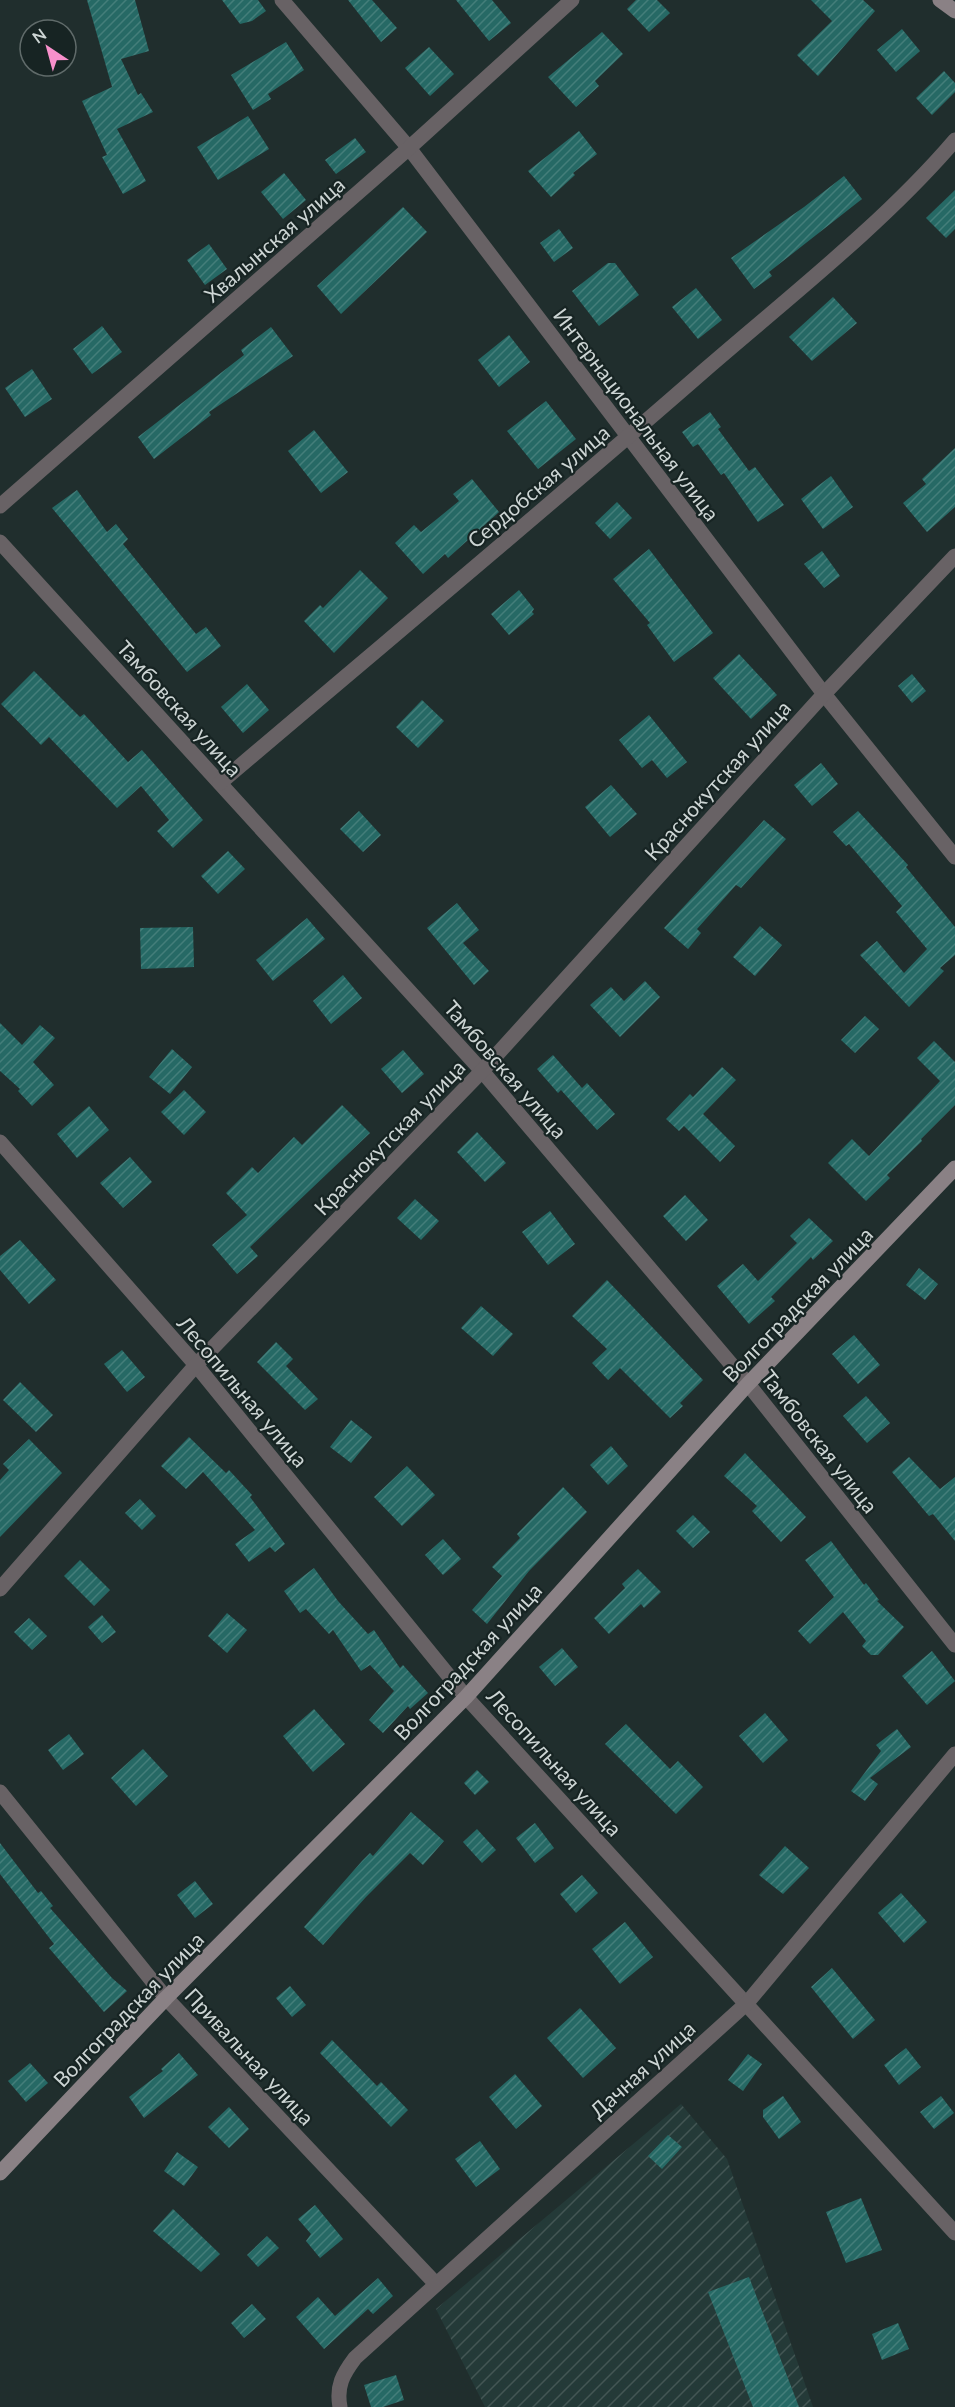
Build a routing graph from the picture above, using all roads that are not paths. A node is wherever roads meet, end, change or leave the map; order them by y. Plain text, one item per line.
1 (282, 0) edge
2 (572, 0) edge
3 (940, 0) edge
4 (955, 11) edge
5 (955, 140) edge
6 (409, 148) junction
7 (628, 437) junction
8 (0, 506) edge
9 (0, 542) edge
10 (955, 556) edge
11 (824, 693) junction
12 (220, 783) junction
13 (955, 857) edge
14 (482, 1071) junction
15 (0, 1142) edge
16 (955, 1168) edge
17 (196, 1365) junction
18 (748, 1384) junction
19 (0, 1589) edge
20 (955, 1645) edge
21 (466, 1697) junction
22 (955, 1754) edge
23 (0, 1792) edge
24 (166, 1998) junction
25 (747, 2003) junction
26 (0, 2174) edge
27 (955, 2233) edge
28 (435, 2283) junction
29 (339, 2400) edge

1 - 6 street, Интернациональная улица
2 - 6 street, Хвалынская улица
3 - 4 street
5 - 7 street, Сердобская улица
6 - 7 street, Интернациональная улица
6 - 8 street, Хвалынская улица
7 - 11 street, Интернациональная улица
7 - 12 street, Сердобская улица
9 - 12 street, Тамбовская улица
10 - 11 street, Краснокутская улица
11 - 13 street, Интернациональная улица
11 - 14 street, Краснокутская улица
12 - 14 street, Тамбовская улица
14 - 17 street, Краснокутская улица
14 - 18 street, Тамбовская улица
15 - 17 street, Лесопильная улица
16 - 18 street, Волгоградская улица
17 - 19 street, Краснокутская улица
17 - 21 street, Лесопильная улица
18 - 20 street, Тамбовская улица
18 - 21 street, Волгоградская улица
21 - 24 street, Волгоградская улица
21 - 25 street, Лесопильная улица
22 - 25 street, Дачная улица
23 - 24 street, Привальная улица
24 - 26 street, Волгоградская улица
24 - 28 street, Привальная улица
25 - 27 street, Лесопильная улица
25 - 28 street, Дачная улица
28 - 29 street, Дачная улица

